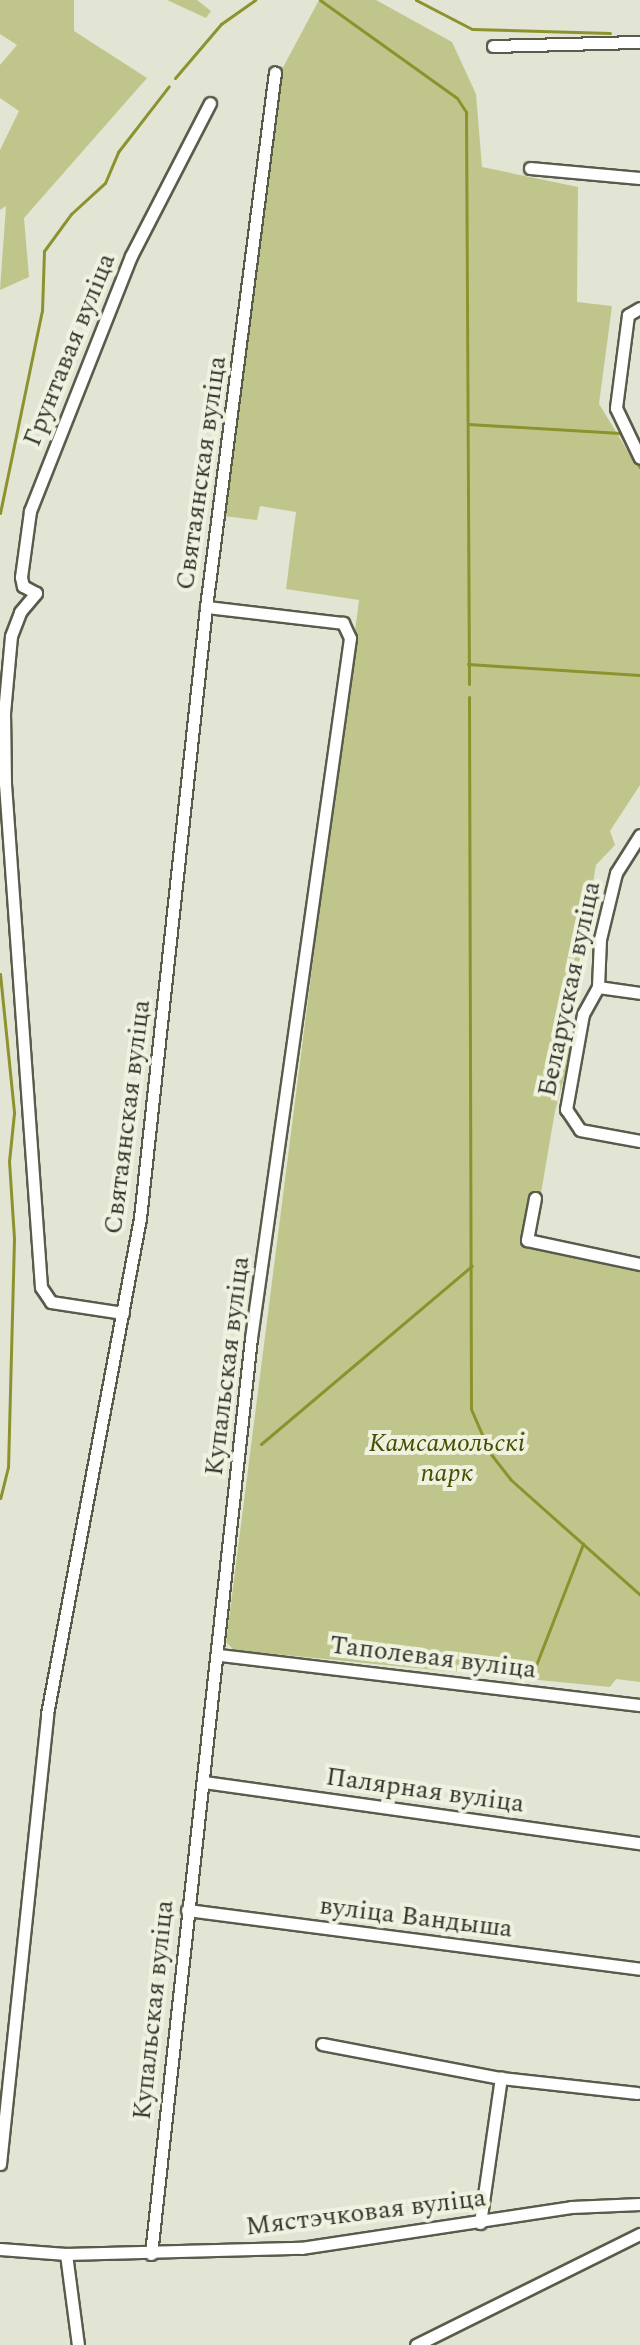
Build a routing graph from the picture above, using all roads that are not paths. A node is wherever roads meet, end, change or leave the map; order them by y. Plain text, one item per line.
1 (640, 42) edge
2 (493, 46) dead end
3 (275, 72) dead end
4 (210, 103) dead end
5 (530, 168) dead end
6 (640, 178) edge
7 (640, 308) edge
8 (640, 458) edge
9 (206, 607) junction
10 (638, 841) edge
11 (598, 987) junction
12 (640, 993) edge
13 (640, 1141) edge
14 (535, 1198) dead end
15 (640, 1264) edge
16 (123, 1313) junction
17 (220, 1655) junction
18 (640, 1705) edge
19 (204, 1782) junction
20 (640, 1843) edge
21 (187, 1910) junction
22 (640, 1969) edge
23 (322, 2044) dead end
24 (501, 2078) junction
25 (637, 2093) dead end
26 (0, 2164) edge
27 (640, 2204) edge
28 (480, 2223) junction
29 (640, 2234) edge
30 (0, 2249) edge
31 (66, 2254) junction
32 (151, 2254) junction
33 (78, 2345) edge
34 (416, 2345) edge

1 - 2 street
3 - 9 street, Святаянская вуліца
4 - 16 street, Грунтавая вуліца
5 - 6 street
7 - 8 street
9 - 16 street, Святаянская вуліца
9 - 17 street, Купальская вуліца
10 - 11 street, Беларуская вуліца
11 - 12 street
11 - 13 street, Беларуская вуліца
14 - 15 street
16 - 26 street, Святаянская вуліца
17 - 18 street, Таполевая вуліца
17 - 19 street, Купальская вуліца
19 - 20 street, Палярная вуліца
19 - 21 street, Купальская вуліца
21 - 22 street, вуліца Вандыша
21 - 32 street, Купальская вуліца
23 - 24 street
24 - 25 street
24 - 28 street
27 - 28 street, Мястэчковая вуліца
28 - 32 street, Мястэчковая вуліца
29 - 34 street
30 - 31 street, Мястэчковая вуліца
31 - 32 street, Мястэчковая вуліца
31 - 33 street

